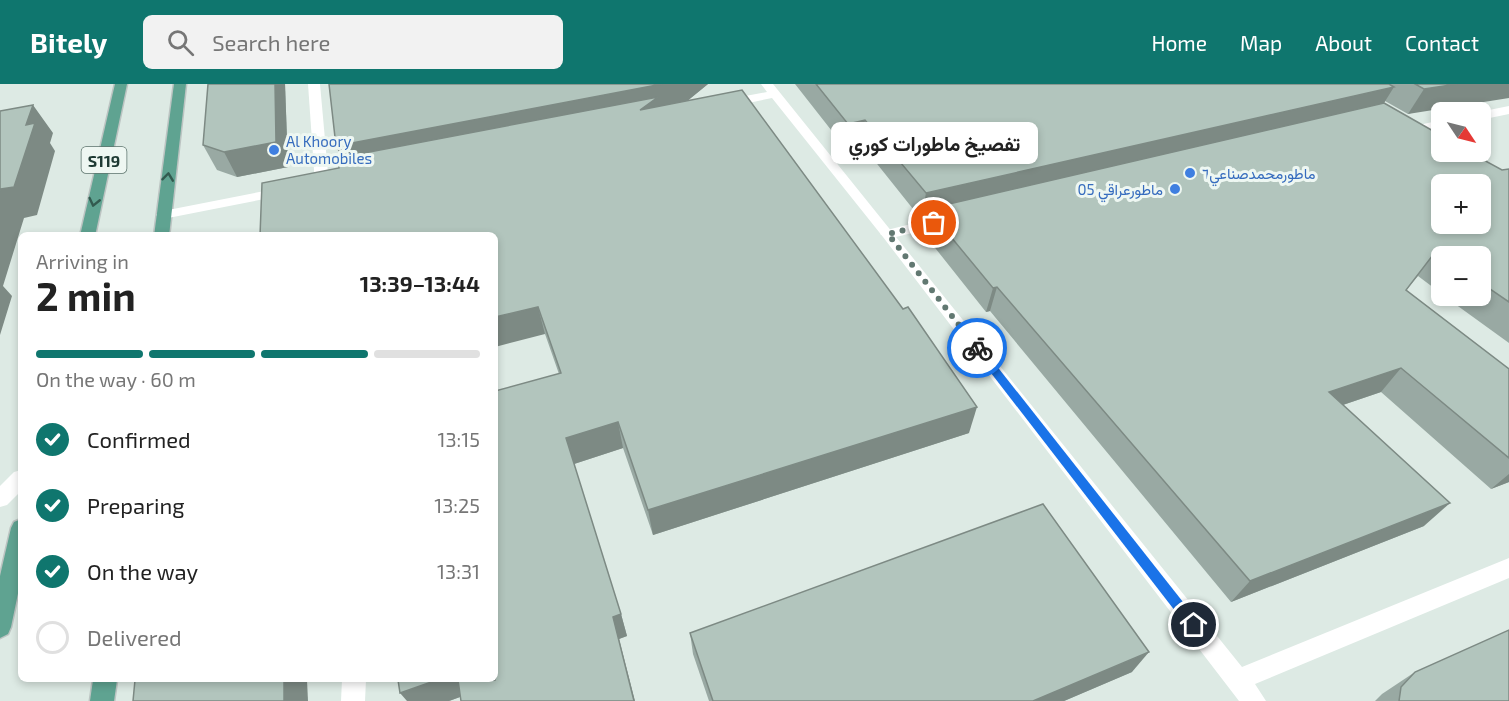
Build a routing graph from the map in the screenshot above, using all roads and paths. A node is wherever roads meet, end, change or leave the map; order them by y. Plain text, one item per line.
1 (121, 84) edge
2 (180, 84) edge
3 (314, 84) edge
4 (771, 89) edge
5 (706, 108) edge
6 (1509, 110) edge
7 (1491, 114) edge
8 (1431, 125) edge
9 (1431, 136) edge
10 (163, 215) junction
11 (968, 215) edge
12 (88, 232) edge
13 (161, 232) edge
14 (888, 234) junction
15 (18, 480) edge
16 (0, 499) edge
17 (18, 542) edge
18 (1509, 568) edge
19 (0, 627) edge
20 (1237, 680) junction
21 (105, 682) edge
22 (354, 682) edge
23 (102, 701) edge
24 (353, 701) edge
25 (1254, 701) edge

1 -> 12 main road, S119
10 -> 2 main road
3 - 10 street
4 - 5 street
4 - 14 street
6 - 7 street
8 - 9 street
10 - 13 main road
11 - 14 street
14 - 20 street
15 - 16 street
17 - 19 main road
18 - 20 street
20 - 25 street
21 - 23 main road
22 - 24 street

